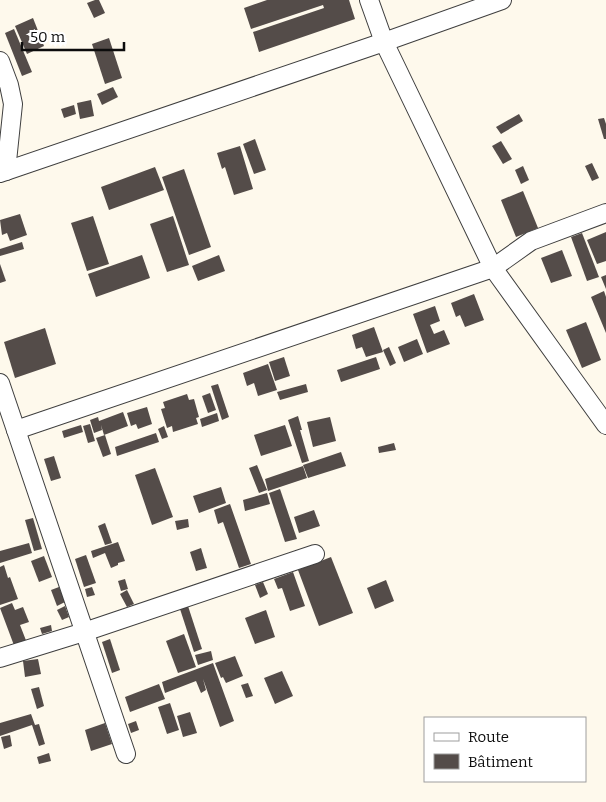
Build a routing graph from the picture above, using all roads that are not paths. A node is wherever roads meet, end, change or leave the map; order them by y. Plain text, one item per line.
1 (369, 0) edge
2 (502, 0) edge
3 (384, 42) junction
4 (0, 61) edge
5 (3, 172) edge
6 (606, 213) edge
7 (493, 268) junction
8 (0, 383) edge
9 (606, 425) edge
10 (16, 430) junction
11 (315, 554) dead end
12 (84, 632) junction
13 (0, 658) edge
14 (126, 754) dead end

1 - 3 street
2 - 3 street
3 - 5 street
3 - 7 street
4 - 5 street
6 - 7 street
7 - 9 street
7 - 10 street
8 - 10 street
10 - 12 street
11 - 12 street
12 - 13 street
12 - 14 street

